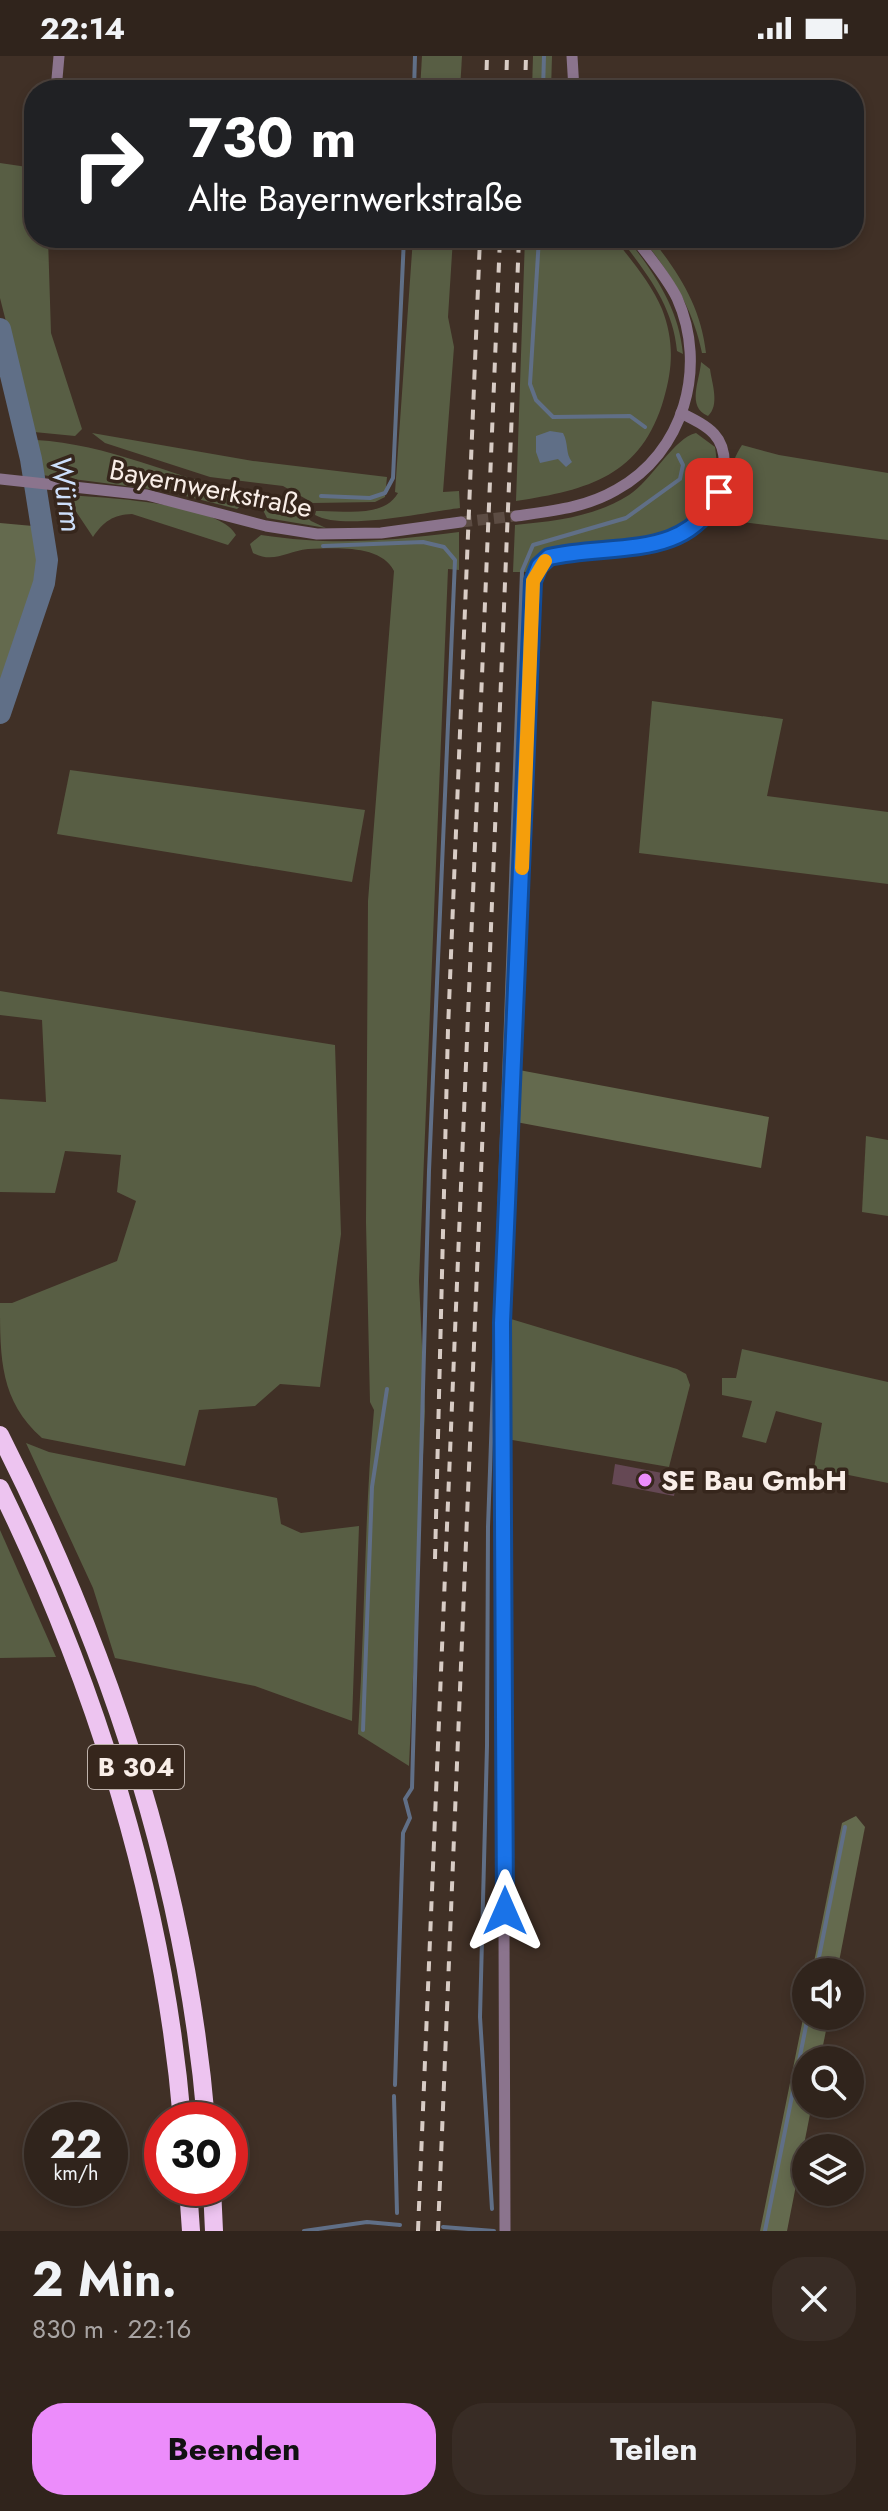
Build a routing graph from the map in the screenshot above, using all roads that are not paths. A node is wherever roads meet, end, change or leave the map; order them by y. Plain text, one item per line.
1 (59, 56) edge
2 (572, 56) edge
3 (57, 80) edge
4 (573, 80) edge
5 (642, 248) edge
6 (681, 413) junction
7 (3, 480) edge
8 (516, 516) tunnel mouth
9 (461, 522) tunnel mouth
10 (0, 1435) edge
11 (0, 1488) edge
12 (179, 2102) edge
13 (204, 2102) edge
14 (189, 2206) edge
15 (213, 2206) edge
16 (506, 2227) edge
17 (191, 2231) edge
18 (214, 2231) edge

1 - 3 street
2 - 4 street
5 - 6 street
6 - 8 street
6 - 16 street
7 - 9 street, Bayernwerkstraße
10 - 13 highway, B 304
11 - 12 highway, B 304
14 - 17 highway
15 - 18 highway

